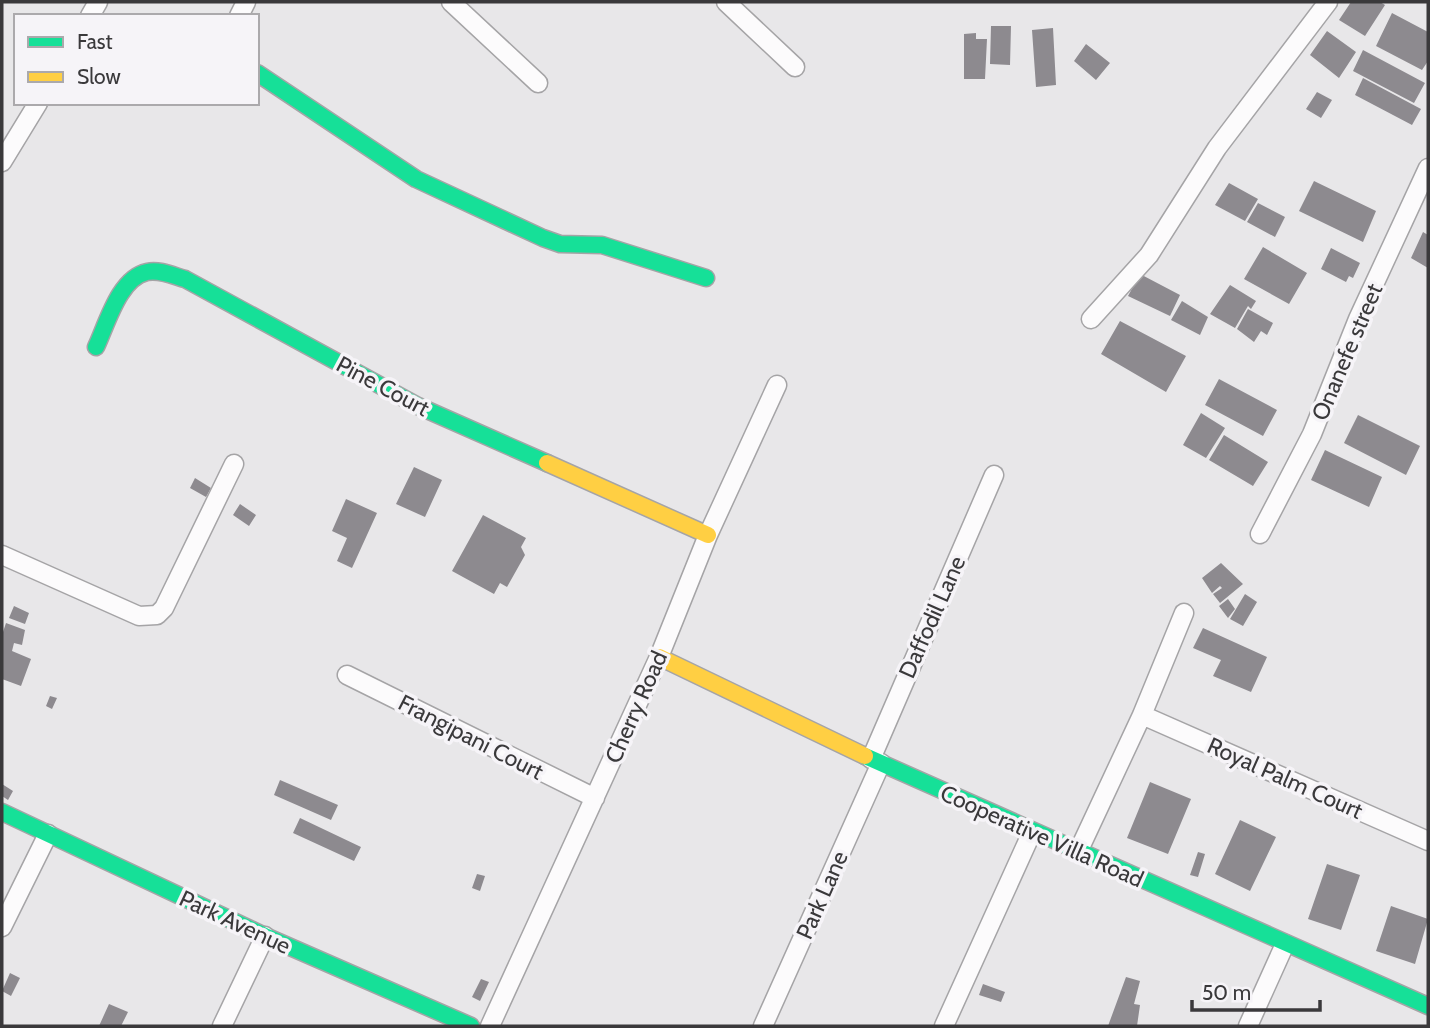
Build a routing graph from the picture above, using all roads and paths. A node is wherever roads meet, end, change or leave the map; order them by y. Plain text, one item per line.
1 (451, 2) edge
2 (726, 2) edge
3 (1328, 2) edge
4 (795, 67) dead end
5 (259, 74) edge
6 (538, 83) dead end
7 (37, 105) edge
8 (2, 162) edge
9 (1428, 168) edge
10 (706, 278) dead end
11 (1091, 319) dead end
12 (96, 347) dead end
13 (777, 385) dead end
14 (234, 464) dead end
15 (994, 475) dead end
16 (1260, 534) dead end
17 (708, 535) junction
18 (2, 555) edge
19 (1184, 612) dead end
20 (659, 657) junction
21 (347, 675) dead end
22 (1142, 715) junction
23 (876, 761) junction
24 (595, 799) junction
25 (2, 812) edge
26 (1032, 832) junction
27 (48, 834) junction
28 (1428, 841) edge
29 (1078, 852) junction
30 (2, 927) edge
31 (265, 936) junction
32 (1285, 944) junction
33 (1428, 1006) edge
34 (222, 1026) edge
35 (471, 1026) edge
36 (490, 1026) edge
37 (763, 1026) edge
38 (944, 1026) edge
39 (1248, 1026) edge

1 - 6 street
2 - 4 street
3 - 11 street
5 - 10 street
7 - 8 street
9 - 16 street, Onanefe street
12 - 17 street, Pine Court
13 - 17 street, Cherry Road
14 - 18 street
15 - 23 street, Daffodil Lane
17 - 20 street, Cherry Road
19 - 22 street
20 - 23 street, Cooperative Villa Road
20 - 24 street, Cherry Road
21 - 24 street, Frangipani Court
22 - 28 street, Royal Palm Court
22 - 29 street
23 - 26 street, Cooperative Villa Road
23 - 37 street, Park Lane
24 - 36 street, Cherry Road
25 - 27 street, Park Avenue
26 - 29 street, Cooperative Villa Road
26 - 38 street
27 - 30 street
27 - 31 street, Park Avenue
29 - 32 street, Cooperative Villa Road
31 - 34 street
31 - 35 street, Park Avenue
32 - 33 street, Cooperative Villa Road
32 - 39 street

